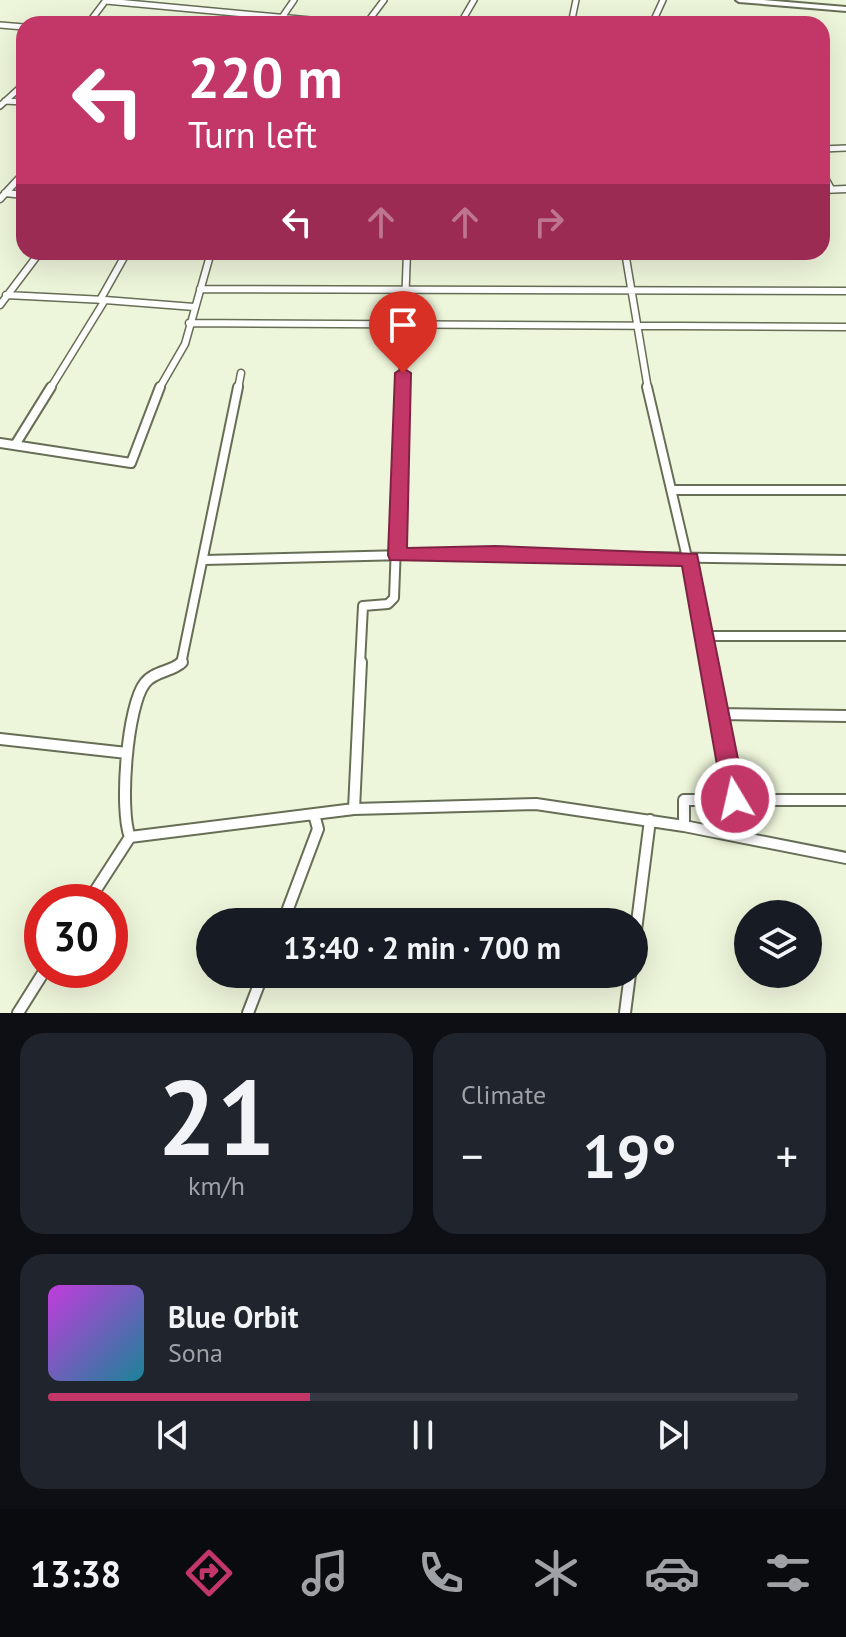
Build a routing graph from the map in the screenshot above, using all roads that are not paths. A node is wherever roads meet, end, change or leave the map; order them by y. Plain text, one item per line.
1 (106, 0) edge
2 (294, 0) edge
3 (739, 0) edge
4 (756, 1) edge
5 (846, 9) edge
6 (283, 16) joint
7 (3, 100) edge
8 (0, 106) edge
9 (831, 189) edge
10 (846, 189) edge
11 (3, 192) edge
12 (0, 199) edge
13 (33, 260) edge
14 (123, 260) edge
15 (209, 260) edge
16 (407, 260) edge
17 (626, 260) edge
18 (405, 288) junction
19 (200, 289) junction
20 (846, 291) edge
21 (632, 292) junction
22 (5, 294) edge
23 (103, 300) junction
24 (0, 305) edge
25 (194, 307) junction
26 (189, 323) junction
27 (403, 324) junction
28 (638, 327) junction
29 (846, 327) edge
30 (241, 373) dead end
31 (0, 443) edge
32 (15, 445) junction
33 (674, 490) junction
34 (846, 490) edge
35 (397, 555) junction
36 (690, 559) junction
37 (204, 560) junction
38 (846, 560) edge
39 (707, 636) junction
40 (846, 636) edge
41 (721, 714) junction
42 (846, 716) edge
43 (0, 739) edge
44 (127, 753) junction
45 (735, 799) junction
46 (846, 800) edge
47 (354, 809) junction
48 (314, 814) junction
49 (650, 820) junction
50 (684, 826) junction
51 (130, 837) junction
52 (846, 858) edge
53 (100, 884) edge
54 (288, 908) edge
55 (639, 908) edge
56 (34, 988) edge
57 (258, 988) edge
58 (628, 988) edge
59 (18, 1013) edge
60 (248, 1013) edge
61 (625, 1013) edge

1 - 6 street
2 - 6 street
3 - 4 street
4 - 5 street
7 - 8 street
9 - 10 street
11 - 12 street
13 - 22 street
14 - 23 street
15 - 19 street
16 - 18 street
17 - 21 street
18 - 19 street
18 - 21 street
18 - 27 street
19 - 25 street
20 - 21 street
21 - 28 street
22 - 23 street
22 - 24 street
23 - 25 street
23 - 32 street
25 - 26 street
26 - 27 street
26 - 32 street
27 - 28 street
27 - 35 street
28 - 29 street
28 - 33 street
30 - 37 street
31 - 32 street
33 - 34 street
33 - 36 street
35 - 36 street
35 - 37 street
35 - 47 street
36 - 38 street
36 - 39 street
37 - 44 street
39 - 40 street
39 - 41 street
41 - 42 street
41 - 45 street
43 - 44 street
44 - 51 street
45 - 46 street
45 - 50 street
47 - 48 street
47 - 49 street
48 - 51 street
48 - 54 street
49 - 50 street
49 - 55 street
50 - 52 street
51 - 53 street
56 - 59 street
57 - 60 street
58 - 61 street

